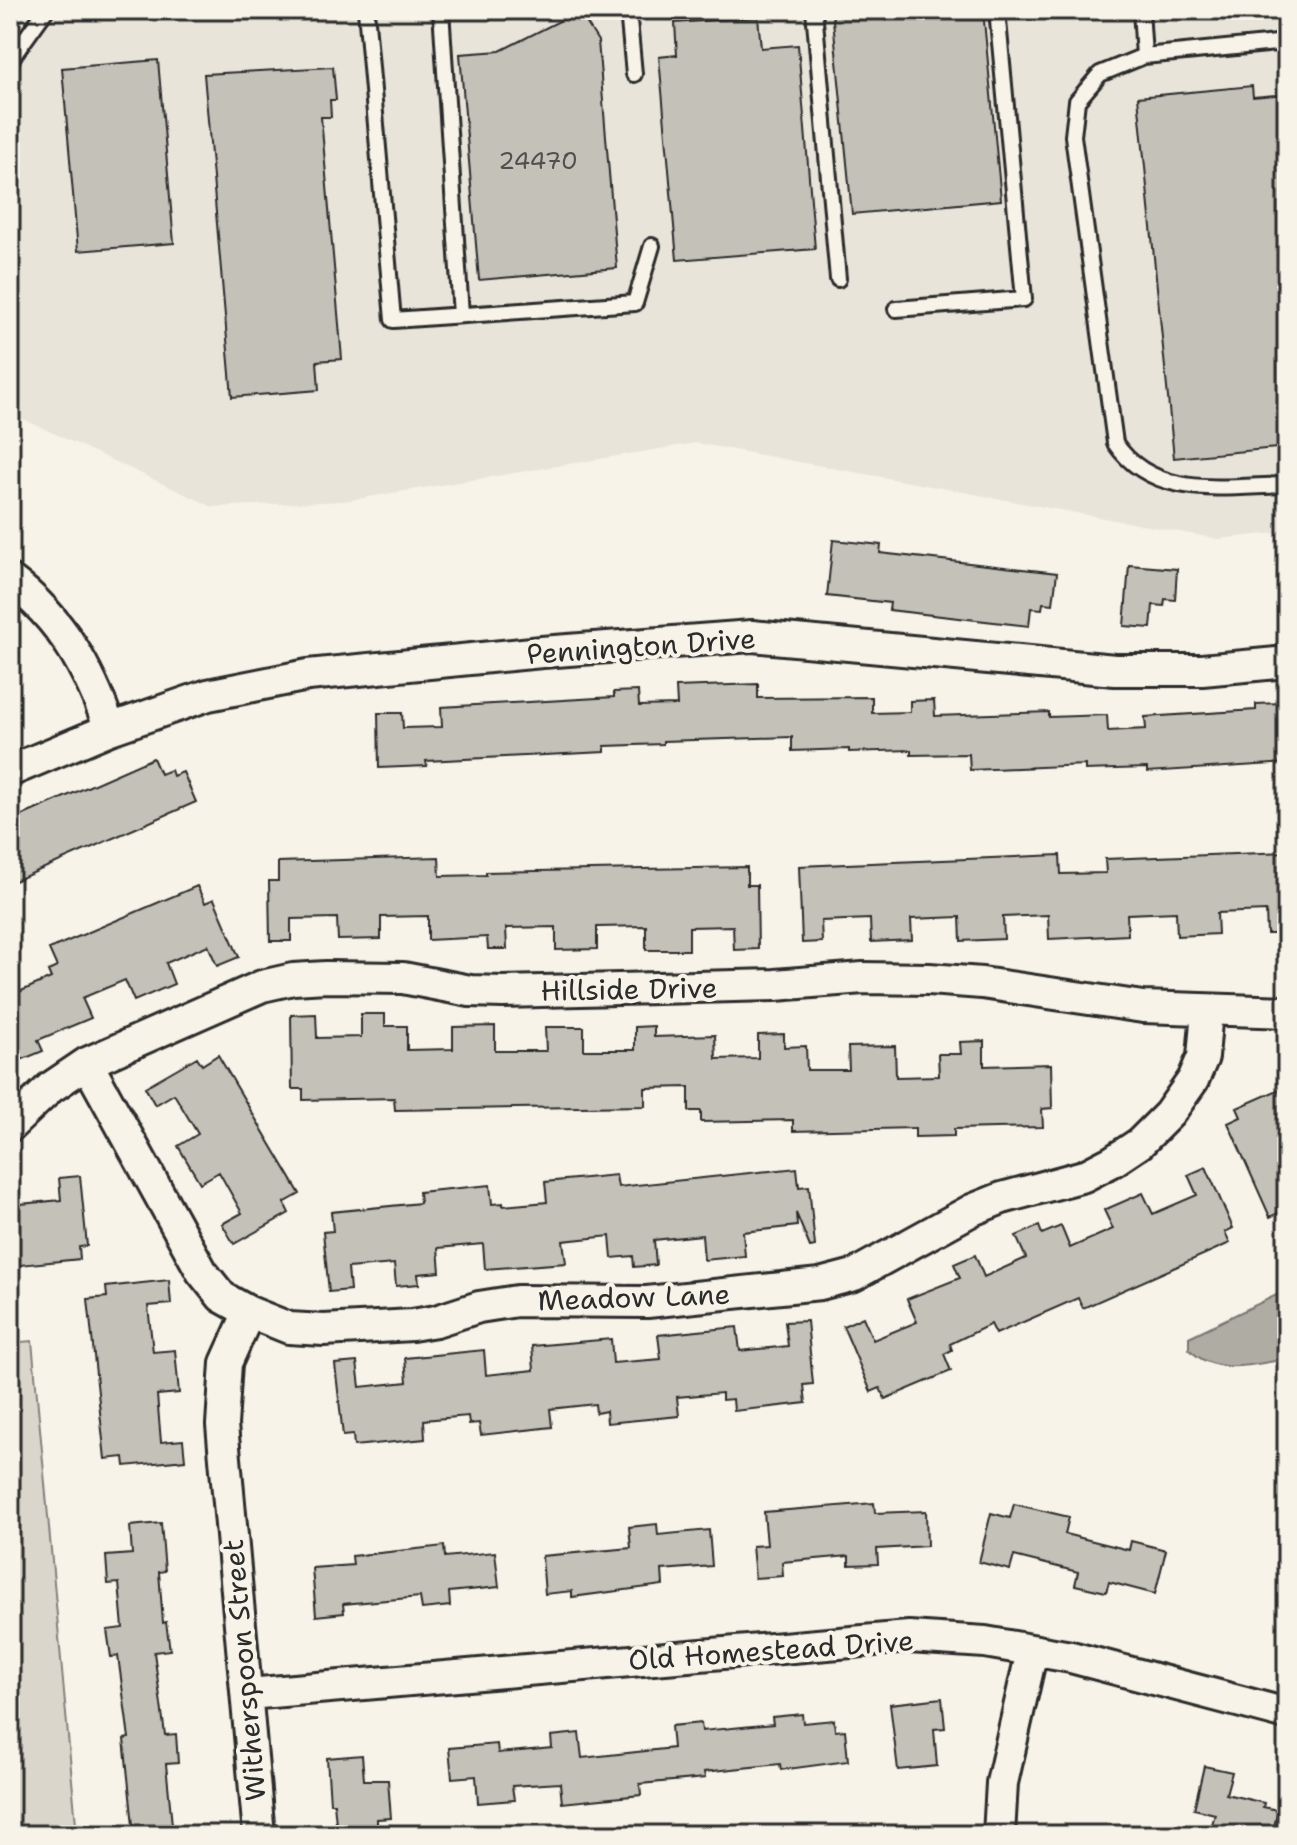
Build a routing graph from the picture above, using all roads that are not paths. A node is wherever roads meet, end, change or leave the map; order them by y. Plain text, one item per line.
1 (46, 10) edge
2 (366, 10) edge
3 (441, 10) edge
4 (628, 10) edge
5 (814, 10) edge
6 (997, 10) edge
7 (1141, 10) edge
8 (1287, 42) edge
9 (1144, 56) junction
10 (10, 63) edge
11 (634, 74) dead end
12 (652, 246) dead end
13 (838, 279) dead end
14 (896, 309) dead end
15 (461, 315) junction
16 (1287, 485) edge
17 (10, 580) edge
18 (1287, 662) edge
19 (110, 729) junction
20 (10, 771) edge
21 (1207, 1010) junction
22 (1287, 1012) edge
23 (87, 1063) junction
24 (10, 1126) edge
25 (249, 1312) junction
26 (1032, 1651) junction
27 (248, 1694) junction
28 (1287, 1714) edge
29 (259, 1835) edge
30 (999, 1835) edge

1 - 10 lane
2 - 15 lane
3 - 15 lane
4 - 11 lane
5 - 13 lane
6 - 14 lane
7 - 9 lane
8 - 9 lane
9 - 16 lane
12 - 15 lane
17 - 19 street
18 - 19 street, Pennington Drive
19 - 20 street, Pennington Drive
21 - 22 street, Hillside Drive
21 - 23 street, Hillside Drive
21 - 25 street, Meadow Lane
23 - 24 street, Hillside Drive
23 - 25 street, Meadow Lane
25 - 27 street, Witherspoon Street
26 - 27 street, Old Homestead Drive
26 - 28 street, Old Homestead Drive
26 - 30 street
27 - 29 street, Witherspoon Street

